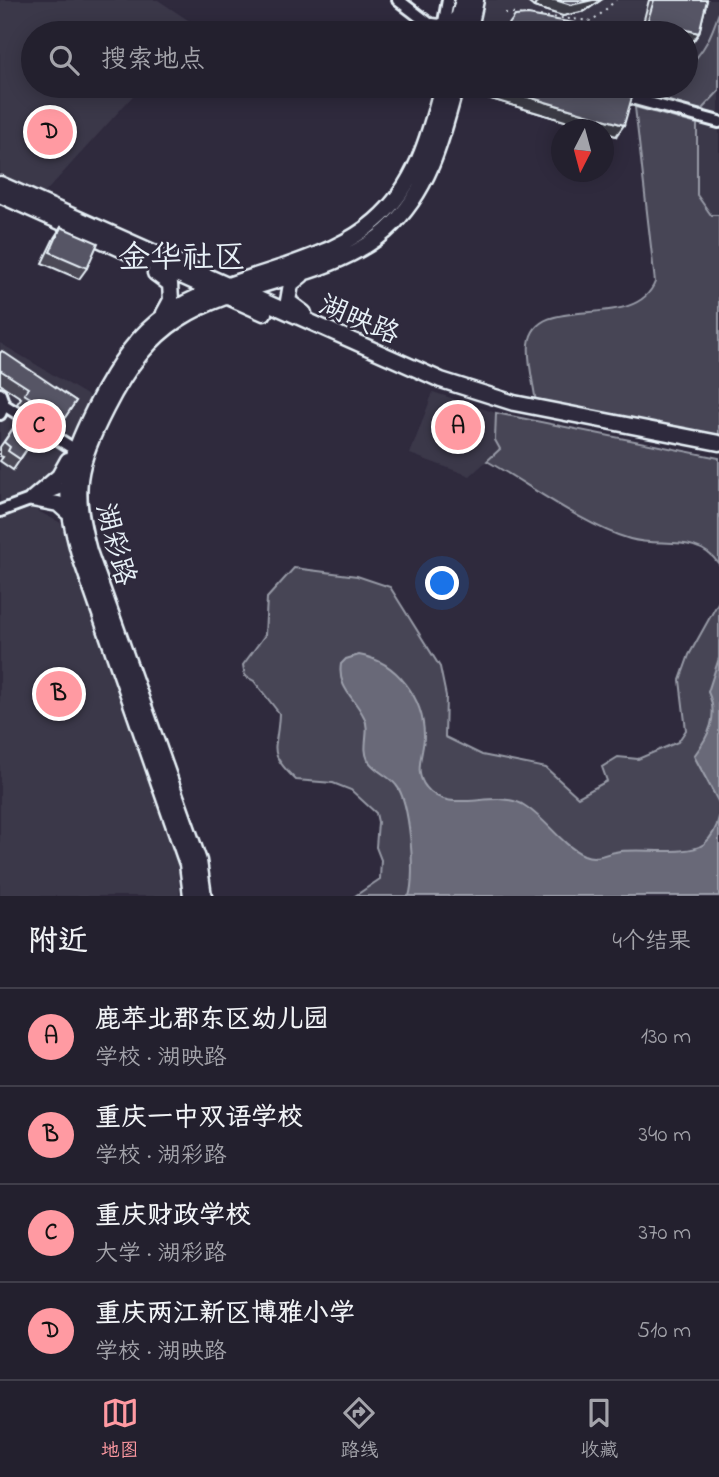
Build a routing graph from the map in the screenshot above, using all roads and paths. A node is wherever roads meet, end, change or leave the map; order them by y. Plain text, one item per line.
1 (398, 0) edge
2 (448, 0) edge
3 (463, 0) edge
4 (476, 0) edge
5 (616, 0) edge
6 (505, 13) dead end
7 (430, 21) edge
8 (444, 21) edge
9 (453, 21) edge
10 (472, 21) edge
11 (439, 98) edge
12 (453, 98) edge
13 (631, 98) edge
14 (719, 122) edge
15 (0, 184) edge
16 (0, 195) edge
17 (126, 252) junction
18 (304, 273) junction
19 (224, 291) junction
20 (163, 316) junction
21 (331, 332) junction
22 (1, 404) edge
23 (719, 443) edge
24 (74, 449) junction
25 (719, 452) edge
26 (73, 483) junction
27 (32, 499) junction
28 (0, 510) edge
29 (67, 512) junction
30 (191, 896) edge
31 (204, 896) edge

1 - 7 street
2 - 8 street
3 - 9 main road
4 - 10 main road
5 - 6 path
11 - 19 main road, 湖彩路
12 - 18 main road, 湖彩路
13 - 14 street
15 - 19 main road, 湖映路
16 - 17 main road, 湖映路
17 - 19 main road, 湖映路
17 - 20 main road
18 - 19 main road, 湖彩路
18 - 21 main road
19 - 20 main road, 湖彩路
19 - 21 main road, 湖映路
19 - 25 main road, 湖映路
19 - 26 main road, 湖彩路
20 - 24 main road, 湖彩路
21 - 23 main road, 湖映路
22 - 24 street
24 - 26 main road, 湖彩路
24 - 27 main road
26 - 27 street
26 - 29 main road, 湖彩路
26 - 31 main road, 湖彩路
27 - 28 street
27 - 29 main road
29 - 30 main road, 湖彩路

